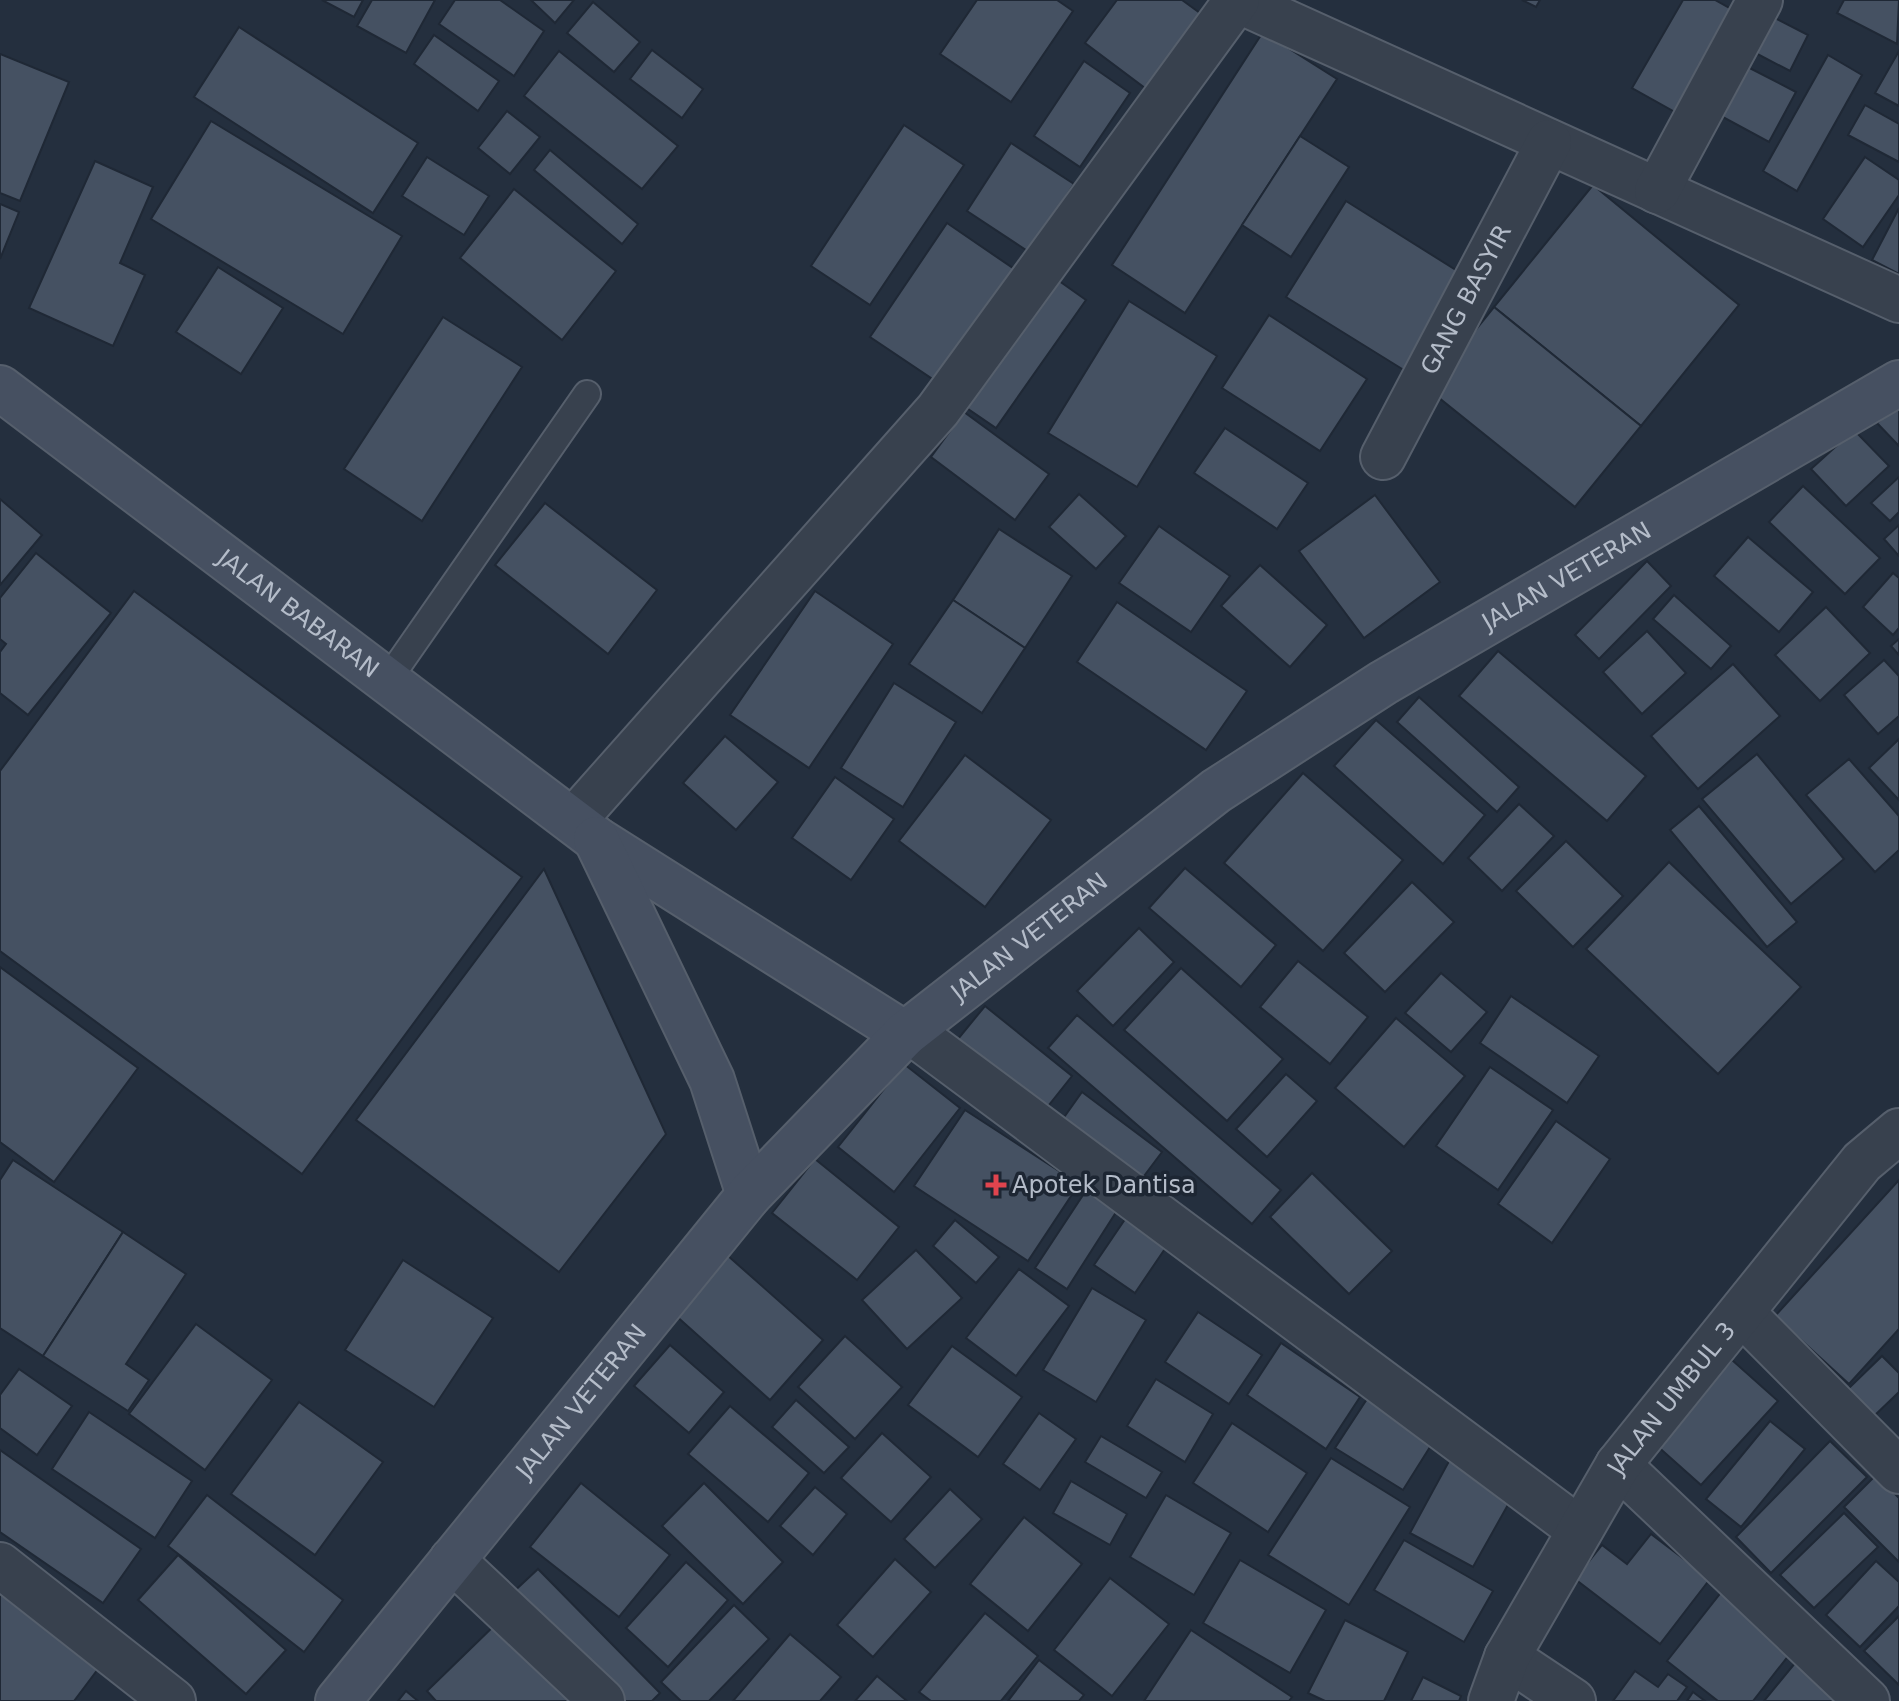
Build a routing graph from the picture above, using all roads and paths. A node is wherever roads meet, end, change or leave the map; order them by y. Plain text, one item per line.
1 (1237, 0) edge
2 (1760, 0) edge
3 (1549, 142) junction
4 (1657, 191) junction
5 (1899, 300) edge
6 (1899, 383) edge
7 (0, 388) edge
8 (587, 394) dead end
9 (1383, 457) dead end
10 (387, 681) junction
11 (584, 830) junction
12 (907, 1032) junction
13 (1899, 1131) edge
14 (749, 1195) junction
15 (1742, 1313) junction
16 (1618, 1465) junction
17 (1899, 1471) edge
18 (1580, 1530) junction
19 (452, 1560) junction
20 (0, 1565) edge
21 (1507, 1657) junction
22 (173, 1701) edge
23 (338, 1701) edge
24 (602, 1701) edge
25 (1491, 1701) edge
26 (1573, 1701) edge
27 (1867, 1701) edge

1 - 3 street
1 - 11 street
2 - 4 street
3 - 4 street
3 - 9 street, GANG BASYIR
4 - 5 street
6 - 12 main road, JALAN VETERAN
7 - 10 main road, JALAN BABARAN
8 - 10 lane
10 - 11 main road, JALAN BABARAN
11 - 12 main road, JALAN BABARAN
11 - 14 main road
12 - 14 main road, JALAN VETERAN
12 - 18 street
13 - 15 street, JALAN UMBUL 3
14 - 19 main road, JALAN VETERAN
15 - 16 street, JALAN UMBUL 3
15 - 17 street
16 - 18 street, JALAN UMBUL 3
16 - 27 street
18 - 21 street, JALAN UMBUL 3
19 - 23 main road, JALAN VETERAN
19 - 24 street
20 - 22 street
21 - 25 street, JALAN UMBUL 3
21 - 26 street

